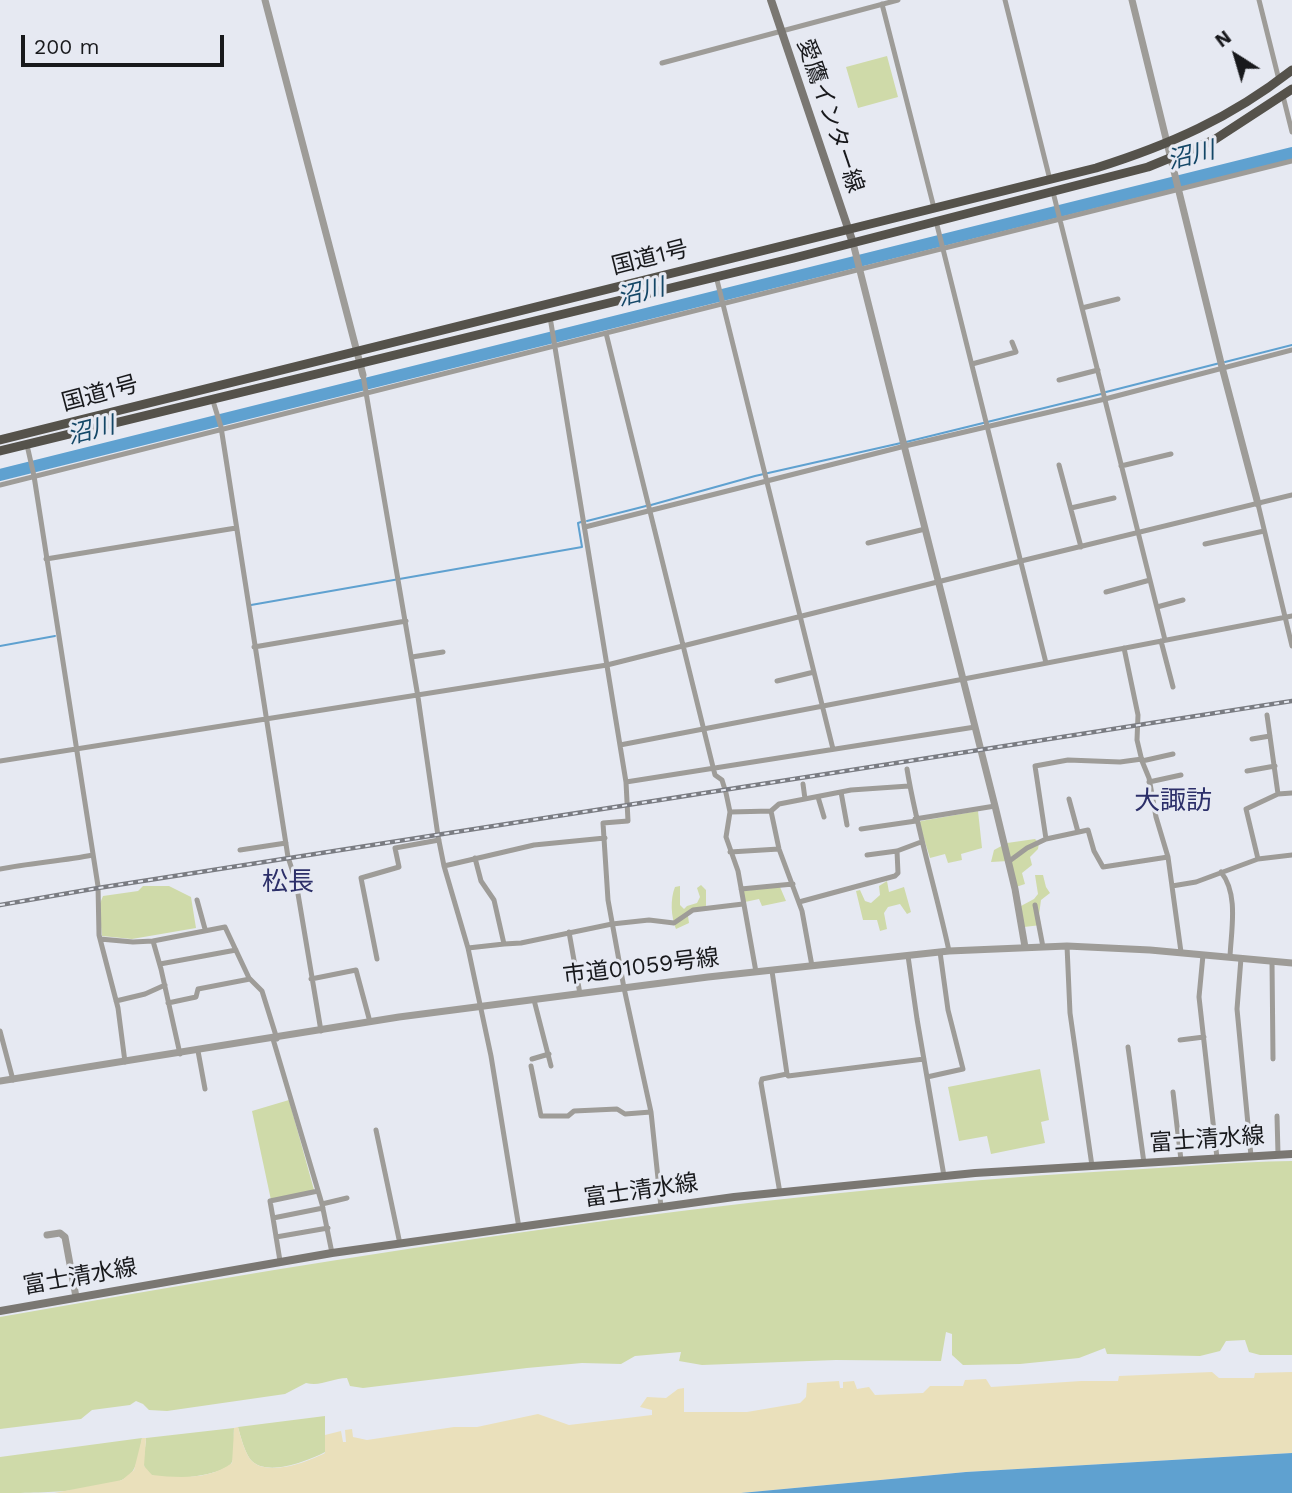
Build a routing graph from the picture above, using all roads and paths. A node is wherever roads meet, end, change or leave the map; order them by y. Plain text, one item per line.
1 (265, 0) edge
2 (771, 0) edge
3 (898, 0) edge
4 (1005, 0) edge
5 (1132, 0) edge
6 (1259, 0) edge
7 (881, 4) junction
8 (781, 30) junction
9 (662, 63) dead end
10 (1292, 70) edge
11 (1279, 80) junction
12 (1292, 89) edge
13 (1283, 96) junction
14 (1292, 132) edge
15 (1167, 144) junction
16 (1171, 159) junction
17 (1292, 161) edge
18 (1050, 180) junction
19 (1178, 187) junction
20 (1054, 197) junction
21 (934, 209) junction
22 (1059, 219) junction
23 (938, 225) junction
24 (848, 230) junction
25 (942, 247) junction
26 (854, 248) junction
27 (860, 269) junction
28 (716, 276) junction
29 (1118, 299) dead end
30 (723, 302) junction
31 (1082, 309) junction
32 (550, 317) junction
33 (606, 333) junction
34 (1012, 342) dead end
35 (556, 344) junction
36 (1292, 350) edge
37 (357, 351) junction
38 (972, 364) junction
39 (1222, 367) junction
40 (362, 370) junction
41 (1098, 370) junction
42 (1059, 380) dead end
43 (368, 392) junction
44 (1105, 399) junction
45 (214, 406) junction
46 (988, 426) junction
47 (220, 428) junction
48 (0, 440) edge
49 (27, 445) junction
50 (905, 446) junction
51 (0, 452) edge
52 (1171, 454) dead end
53 (1059, 465) dead end
54 (1121, 466) junction
55 (34, 475) junction
56 (767, 481) junction
57 (0, 485) edge
58 (1292, 495) edge
59 (1114, 498) dead end
60 (1258, 504) junction
61 (1071, 508) junction
62 (650, 512) junction
63 (585, 527) junction
64 (236, 528) junction
65 (925, 529) junction
66 (1264, 531) junction
67 (1138, 533) junction
68 (868, 543) dead end
69 (1205, 544) dead end
70 (1081, 547) junction
71 (46, 559) junction
72 (1021, 561) junction
73 (1150, 580) junction
74 (938, 582) junction
75 (1106, 592) dead end
76 (1183, 600) dead end
77 (1157, 607) junction
78 (1292, 616) edge
79 (799, 617) junction
80 (1284, 617) junction
81 (406, 621) junction
82 (1163, 640) junction
83 (254, 646) junction
84 (684, 646) junction
85 (1292, 646) edge
86 (1124, 648) junction
87 (443, 652) dead end
88 (412, 657) junction
89 (1046, 663) junction
90 (607, 666) junction
91 (814, 672) junction
92 (962, 679) junction
93 (777, 681) dead end
94 (1173, 687) dead end
95 (418, 697) junction
96 (823, 706) junction
97 (1267, 715) dead end
98 (266, 720) junction
99 (975, 727) junction
100 (704, 730) junction
101 (1270, 736) junction
102 (1252, 739) dead end
103 (620, 746) junction
104 (833, 749) junction
105 (76, 750) junction
106 (1173, 754) dead end
107 (1142, 760) junction
108 (0, 761) edge
109 (1275, 766) junction
110 (713, 769) junction
111 (906, 769) dead end
112 (1247, 771) dead end
113 (1181, 775) dead end
114 (626, 782) junction
115 (1149, 782) junction
116 (803, 784) dead end
117 (909, 786) junction
118 (841, 792) junction
119 (1278, 793) junction
120 (1292, 793) edge
121 (818, 797) junction
122 (805, 799) junction
123 (1069, 799) dead end
124 (995, 806) junction
125 (771, 811) junction
126 (730, 812) junction
127 (824, 817) dead end
128 (916, 820) junction
129 (847, 825) dead end
130 (861, 829) dead end
131 (1078, 832) junction
132 (605, 838) junction
133 (1046, 839) junction
134 (439, 840) junction
135 (921, 842) junction
136 (286, 843) junction
137 (779, 849) junction
138 (240, 850) dead end
139 (897, 851) junction
140 (730, 852) junction
141 (93, 855) junction
142 (867, 855) dead end
143 (1292, 855) edge
144 (1168, 857) junction
145 (475, 858) junction
146 (1258, 859) junction
147 (1008, 862) junction
148 (444, 866) junction
149 (0, 869) edge
150 (1221, 872) junction
151 (793, 884) junction
152 (1172, 886) junction
153 (741, 889) junction
154 (197, 900) dead end
155 (799, 902) junction
156 (743, 904) junction
157 (1035, 905) dead end
158 (612, 924) junction
159 (205, 929) junction
160 (569, 932) junction
161 (100, 939) junction
162 (153, 941) junction
163 (504, 944) junction
164 (1067, 946) junction
165 (1025, 947) junction
166 (1043, 947) junction
167 (468, 948) junction
168 (236, 950) junction
169 (949, 951) junction
170 (940, 952) junction
171 (1181, 952) junction
172 (1203, 955) junction
173 (908, 956) junction
174 (1230, 957) junction
175 (1241, 958) junction
176 (377, 959) dead end
177 (1272, 961) junction
178 (1292, 963) edge
179 (160, 964) junction
180 (812, 966) junction
181 (772, 971) junction
182 (756, 972) junction
183 (250, 979) junction
184 (311, 979) junction
185 (165, 985) junction
186 (624, 988) junction
187 (580, 994) junction
188 (534, 1000) junction
189 (116, 1001) junction
190 (169, 1003) junction
191 (481, 1007) junction
192 (370, 1022) junction
193 (0, 1031) edge
194 (321, 1031) junction
195 (1204, 1037) junction
196 (275, 1039) junction
197 (1180, 1040) dead end
198 (1128, 1046) dead end
199 (198, 1051) junction
200 (180, 1054) junction
201 (549, 1054) junction
202 (924, 1059) junction
203 (1273, 1059) dead end
204 (125, 1062) junction
205 (551, 1066) dead end
206 (787, 1074) junction
207 (928, 1077) junction
208 (13, 1080) junction
209 (0, 1082) edge
210 (205, 1089) dead end
211 (1173, 1091) dead end
212 (651, 1112) junction
213 (1277, 1116) dead end
214 (376, 1130) dead end
215 (1278, 1154) junction
216 (1292, 1154) edge
217 (1251, 1156) junction
218 (1217, 1158) junction
219 (1181, 1160) junction
220 (1143, 1163) junction
221 (1091, 1166) junction
222 (944, 1176) junction
223 (318, 1191) junction
224 (780, 1193) junction
225 (347, 1198) dead end
226 (323, 1206) junction
227 (661, 1207) junction
228 (273, 1218) junction
229 (328, 1228) junction
230 (519, 1228) junction
231 (47, 1235) dead end
232 (276, 1237) junction
233 (400, 1244) junction
234 (332, 1253) junction
235 (280, 1262) junction
236 (76, 1297) junction
237 (0, 1311) edge

1 - 37 street
2 - 8 main road, 愛鷹インター線
3 - 7 street
4 - 18 street
5 - 15 street
6 - 11 street
7 - 8 street
7 - 21 street
8 - 9 street
8 - 24 main road, 愛鷹インター線
10 - 11 highway, 国道1号
11 - 15 highway, 国道1号
12 - 13 highway, 国道1号
13 - 14 street
13 - 16 highway, 国道1号
15 - 16 street
15 - 18 highway, 国道1号
16 - 19 street
16 - 20 highway, 国道1号
17 - 19 street
18 - 21 highway, 国道1号
19 - 22 street
19 - 39 street
20 - 22 street
20 - 23 highway, 国道1号
21 - 24 highway, 国道1号
22 - 25 street
22 - 31 street
23 - 25 street
23 - 26 highway, 国道1号
24 - 26 main road, 愛鷹インター線
24 - 37 highway, 国道1号
25 - 27 street
25 - 38 street
26 - 27 street
26 - 28 highway, 国道1号
27 - 30 street
27 - 50 street
28 - 30 street
28 - 32 highway, 国道1号
29 - 31 street
30 - 33 street
30 - 56 street
31 - 41 street
32 - 35 street
32 - 40 highway, 国道1号
33 - 35 street
33 - 62 street
34 - 38 street
35 - 43 street
35 - 63 street
36 - 39 street
37 - 40 street
37 - 48 highway, 国道1号
38 - 46 street
39 - 44 street
39 - 60 street
40 - 43 street
40 - 45 highway, 国道1号
41 - 42 street
41 - 44 street
43 - 47 street
43 - 81 street
44 - 46 street
44 - 54 street
45 - 47 street
45 - 49 highway, 国道1号
46 - 50 street
46 - 72 street
47 - 55 street
47 - 64 street
49 - 51 highway, 国道1号
49 - 55 street
50 - 56 street
50 - 65 street
52 - 54 street
53 - 61 street
54 - 67 street
55 - 57 street
55 - 71 street
56 - 62 street
56 - 79 street
58 - 60 street
59 - 61 street
60 - 66 street
60 - 67 street
61 - 70 street
62 - 63 street
62 - 84 street
63 - 90 street
64 - 71 street
64 - 83 street
65 - 68 street
65 - 74 street
66 - 69 street
66 - 80 street
67 - 70 street
67 - 73 street
70 - 72 street
71 - 105 street
72 - 74 street
72 - 89 street
73 - 75 street
73 - 77 street
74 - 79 street
74 - 92 street
76 - 77 street
77 - 82 street
78 - 80 street
79 - 84 street
79 - 91 street
80 - 82 street
80 - 85 street
81 - 83 street
81 - 88 street
82 - 86 street
82 - 94 street
83 - 98 street
84 - 90 street
84 - 100 street
86 - 89 street
86 - 107 street
87 - 88 street
88 - 95 street
89 - 92 street
90 - 95 street
90 - 103 street
91 - 93 street
91 - 96 street
92 - 96 street
92 - 99 street
95 - 98 street
95 - 134 street
96 - 100 street
96 - 104 street
97 - 101 street
98 - 105 street
98 - 136 street
99 - 104 street
99 - 124 street
100 - 103 street
100 - 110 street
101 - 102 street
101 - 109 street
103 - 114 street
104 - 110 street
105 - 108 street
105 - 141 street
106 - 107 street
107 - 115 street
107 - 133 street
109 - 112 street
109 - 119 street
110 - 114 street
110 - 126 street
111 - 117 street
113 - 115 street
114 - 132 street
115 - 144 street
116 - 122 street
117 - 118 street
117 - 128 street
118 - 121 street
118 - 129 street
119 - 120 street
119 - 146 street
121 - 122 street
121 - 127 street
122 - 125 street
123 - 131 street
124 - 128 street
124 - 147 street
125 - 126 street
125 - 137 street
126 - 140 street
128 - 130 street
128 - 135 street
131 - 133 street
131 - 144 street
132 - 145 street
132 - 158 street
133 - 147 street
134 - 148 street
134 - 176 street
135 - 139 street
135 - 169 street
136 - 138 street
136 - 184 street
137 - 140 street
137 - 151 street
139 - 142 street
139 - 155 street
140 - 153 street
141 - 149 street
141 - 161 street
143 - 146 street
144 - 152 street
145 - 148 street
145 - 163 street
146 - 150 street
147 - 165 street
148 - 167 street
150 - 152 street
150 - 174 street
151 - 153 street
151 - 155 street
152 - 171 street
153 - 156 street
154 - 159 street
155 - 180 street
156 - 158 street
156 - 182 street
157 - 166 street
158 - 160 street
158 - 186 street
159 - 162 street
159 - 168 street
160 - 163 street
160 - 187 street
161 - 162 street
161 - 189 street
162 - 179 street
163 - 167 street
164 - 166 street, 市道01059号線
164 - 171 street, 市道01059号線
164 - 221 street
165 - 166 street, 市道01059号線
165 - 169 street, 市道01059号線
167 - 191 street
168 - 179 street
168 - 183 street
169 - 170 street, 市道01059号線
170 - 173 street, 市道01059号線
170 - 207 street
171 - 172 street, 市道01059号線
172 - 174 street, 市道01059号線
172 - 195 street
173 - 180 street, 市道01059号線
173 - 202 street
174 - 175 street, 市道01059号線
175 - 177 street, 市道01059号線
175 - 217 street
177 - 178 street, 市道01059号線
177 - 203 street
179 - 185 street
180 - 181 street, 市道01059号線
181 - 182 street, 市道01059号線
181 - 206 street
182 - 186 street, 市道01059号線
183 - 190 street
183 - 196 street
184 - 192 street
184 - 194 street
185 - 189 street
185 - 190 street
186 - 187 street, 市道01059号線
186 - 212 street
187 - 188 street, 市道01059号線
188 - 191 street, 市道01059号線
188 - 201 street
189 - 204 street
190 - 200 street
191 - 192 street, 市道01059号線
191 - 230 street
192 - 194 street, 市道01059号線
193 - 208 street
194 - 196 street, 市道01059号線
195 - 197 street
195 - 218 street
196 - 199 street, 市道01059号線
196 - 223 street
198 - 220 street
199 - 200 street, 市道01059号線
199 - 210 street
200 - 204 street, 市道01059号線
201 - 205 street
201 - 212 street
202 - 206 street
202 - 207 street
204 - 208 street, 市道01059号線
206 - 224 street
207 - 222 street
208 - 209 street, 市道01059号線
211 - 219 street
212 - 227 street
213 - 215 street
214 - 233 street
215 - 216 main road, 富士清水線
215 - 217 main road, 富士清水線
217 - 218 main road, 富士清水線
218 - 219 main road, 富士清水線
219 - 220 main road, 富士清水線
220 - 221 main road, 富士清水線
221 - 222 main road, 富士清水線
222 - 224 main road, 富士清水線
223 - 226 street
223 - 228 street
224 - 227 main road, 富士清水線
225 - 226 street
226 - 228 street
226 - 229 street
227 - 230 main road, 富士清水線
228 - 232 street
229 - 232 street
229 - 234 street
230 - 233 main road, 富士清水線
231 - 236 street
232 - 235 street
233 - 234 main road, 富士清水線
234 - 235 main road, 富士清水線
235 - 236 main road, 富士清水線
236 - 237 main road, 富士清水線

